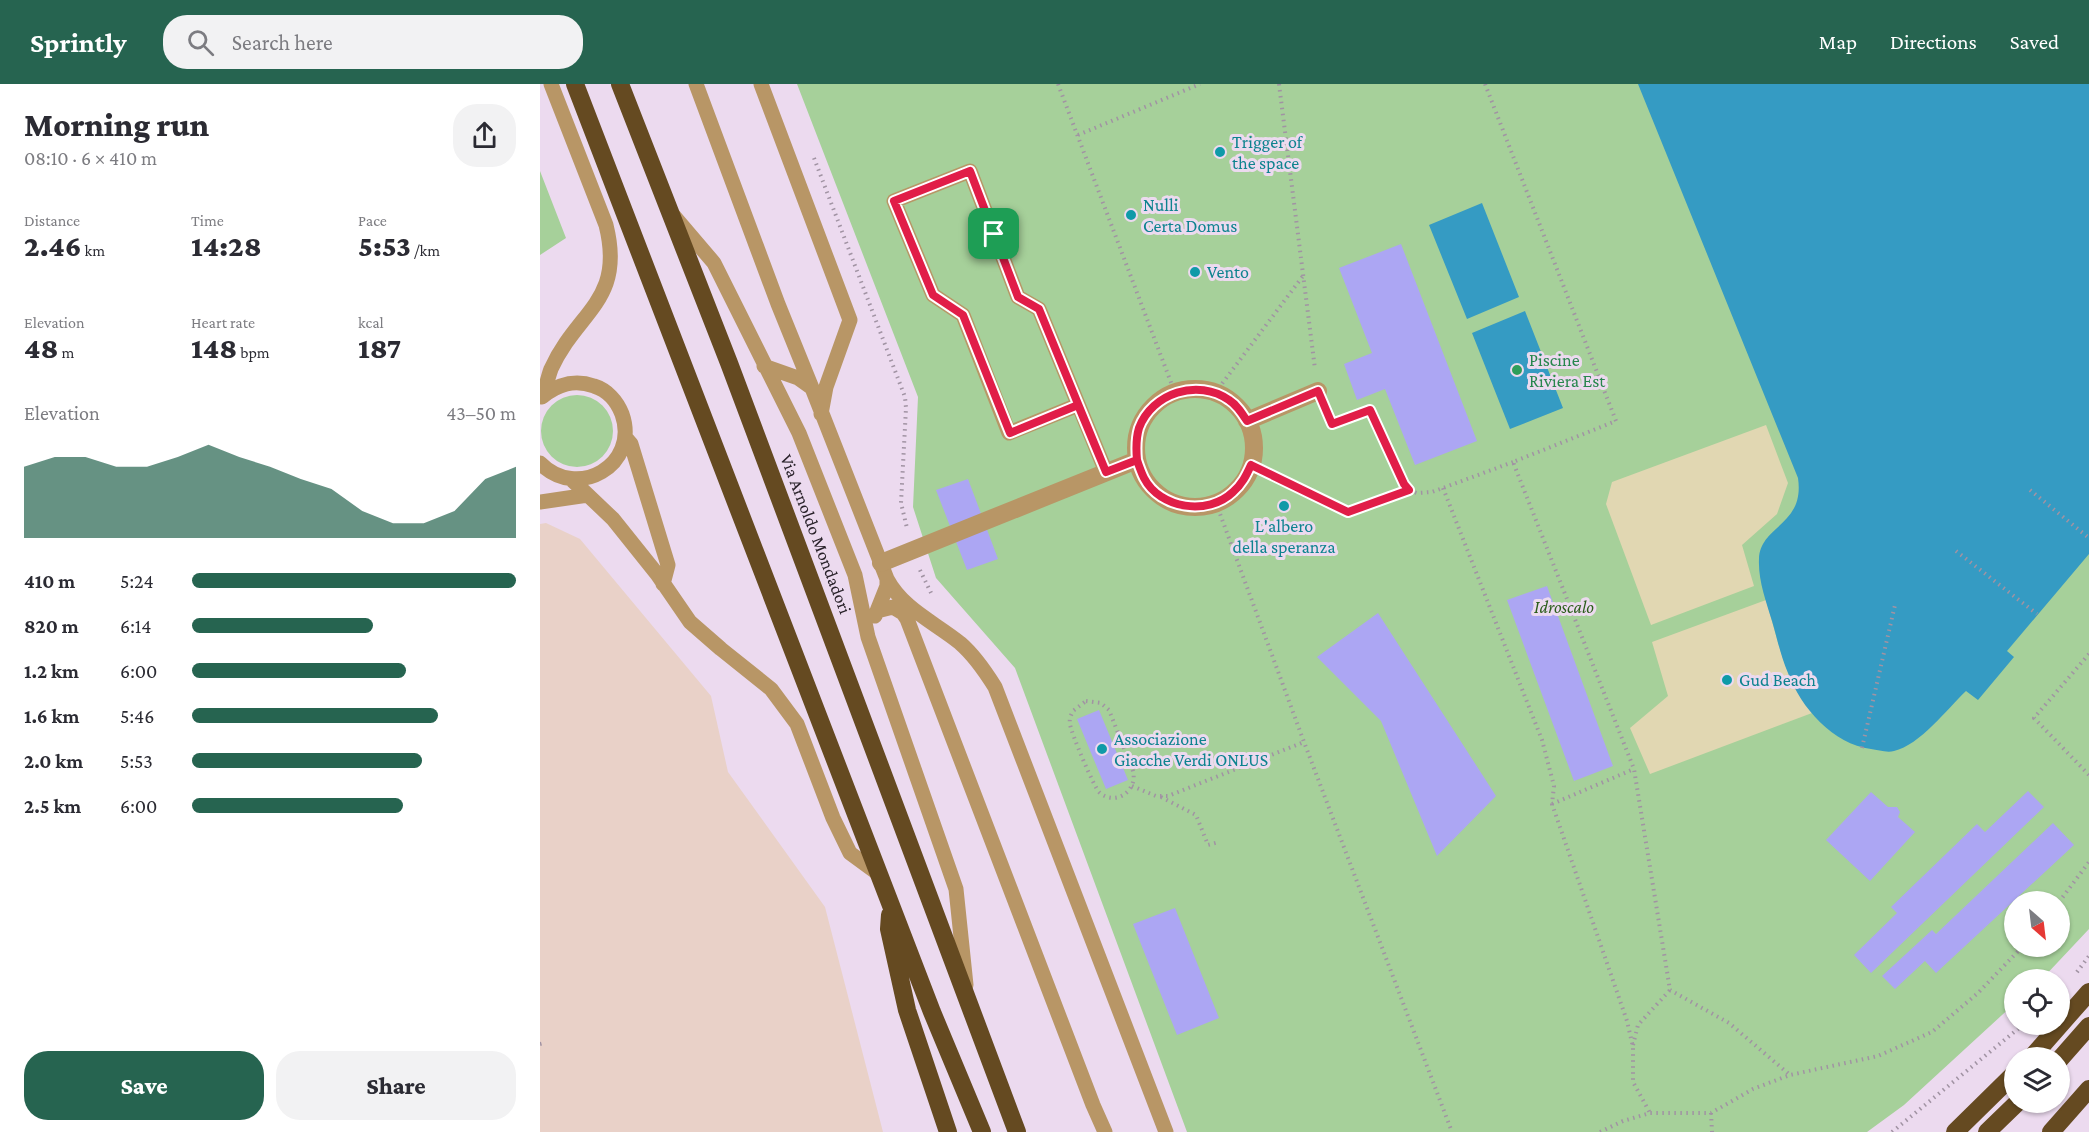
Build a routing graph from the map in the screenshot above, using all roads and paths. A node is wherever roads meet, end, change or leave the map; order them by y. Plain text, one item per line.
1 (551, 84) edge
2 (575, 84) edge
3 (620, 84) edge
4 (696, 84) edge
5 (761, 84) edge
6 (1058, 84) edge
7 (1200, 84) edge
8 (1278, 84) edge
9 (1485, 84) edge
10 (1078, 135) junction
11 (669, 210) junction
12 (1303, 275) junction
13 (764, 366) junction
14 (546, 374) edge
15 (812, 388) junction
16 (1318, 391) junction
17 (1175, 393) junction
18 (1215, 393) junction
19 (542, 397) edge
20 (1078, 405) junction
21 (821, 414) junction
22 (1247, 421) junction
23 (625, 437) junction
24 (1137, 460) junction
25 (1513, 462) junction
26 (540, 464) edge
27 (1251, 465) junction
28 (1106, 472) junction
29 (571, 479) junction
30 (1443, 488) junction
31 (1409, 490) junction
32 (2030, 490) dead end
33 (588, 495) junction
34 (540, 502) edge
35 (1216, 503) junction
36 (2089, 538) edge
37 (1956, 551) dead end
38 (884, 571) junction
39 (663, 584) junction
40 (1895, 604) dead end
41 (877, 611) junction
42 (2037, 614) dead end
43 (868, 638) junction
44 (2089, 654) edge
45 (1304, 742) junction
46 (1862, 748) dead end
47 (1634, 769) junction
48 (2089, 776) edge
49 (1132, 786) junction
50 (1161, 797) junction
51 (1552, 804) junction
52 (1219, 842) dead end
53 (2089, 862) edge
54 (880, 874) junction
55 (2067, 891) edge
56 (891, 902) junction
57 (2012, 957) edge
58 (1670, 990) junction
59 (2089, 993) edge
60 (967, 1000) junction
61 (2089, 1026) edge
62 (2011, 1035) edge
63 (1633, 1047) junction
64 (2041, 1047) edge
65 (2070, 1048) edge
66 (1790, 1075) junction
67 (2004, 1084) edge
68 (2089, 1089) edge
69 (1650, 1113) junction
70 (1711, 1113) junction
71 (2007, 1113) edge
72 (948, 1132) edge
73 (982, 1132) edge
74 (1017, 1132) edge
75 (1106, 1132) edge
76 (1166, 1132) edge
77 (1452, 1132) edge
78 (1600, 1132) edge
79 (1712, 1132) edge
80 (1892, 1132) edge
81 (1955, 1132) edge
82 (1987, 1132) edge
83 (2051, 1132) edge

1 - 14 lane
2 - 54 highway
3 - 11 highway, Via Arnoldo Mondadori
4 - 15 lane
5 - 21 lane
6 - 10 path
7 - 10 path
8 - 12 path
9 - 25 path
10 - 17 path
11 - 13 lane
11 - 60 highway, Via Arnoldo Mondadori
12 - 16 path
12 - 18 path
13 - 15 lane
13 - 43 lane
14 - 19 lane
15 - 21 lane
16 - 22 street
16 - 31 path
17 - 18 street
17 - 24 street
18 - 22 street
19 - 23 lane
20 - 20 lane
20 - 28 lane
21 - 38 lane
22 - 27 street
23 - 29 lane
23 - 39 lane
24 - 28 street
24 - 35 street
25 - 30 path
25 - 47 path
26 - 29 lane
27 - 31 path
27 - 35 street
28 - 38 street
29 - 33 lane
30 - 31 path
30 - 51 path
32 - 36 path
33 - 34 lane
33 - 39 lane
35 - 45 path
37 - 42 path
38 - 41 lane
38 - 76 lane
39 - 54 lane
40 - 46 path
41 - 43 lane
41 - 75 lane
43 - 60 lane
44 - 48 path
45 - 50 path
45 - 77 path
47 - 51 path
47 - 58 path
49 - 49 path
49 - 50 path
50 - 52 path
51 - 63 path
53 - 55 path
54 - 56 highway
56 - 72 highway
56 - 73 highway
57 - 66 path
58 - 63 path
58 - 66 path
59 - 64 highway
60 - 74 highway, Via Arnoldo Mondadori
61 - 65 highway
62 - 80 path
63 - 69 path
66 - 70 path
67 - 81 highway
68 - 83 highway
69 - 70 path
69 - 78 path
70 - 79 path
71 - 82 highway

